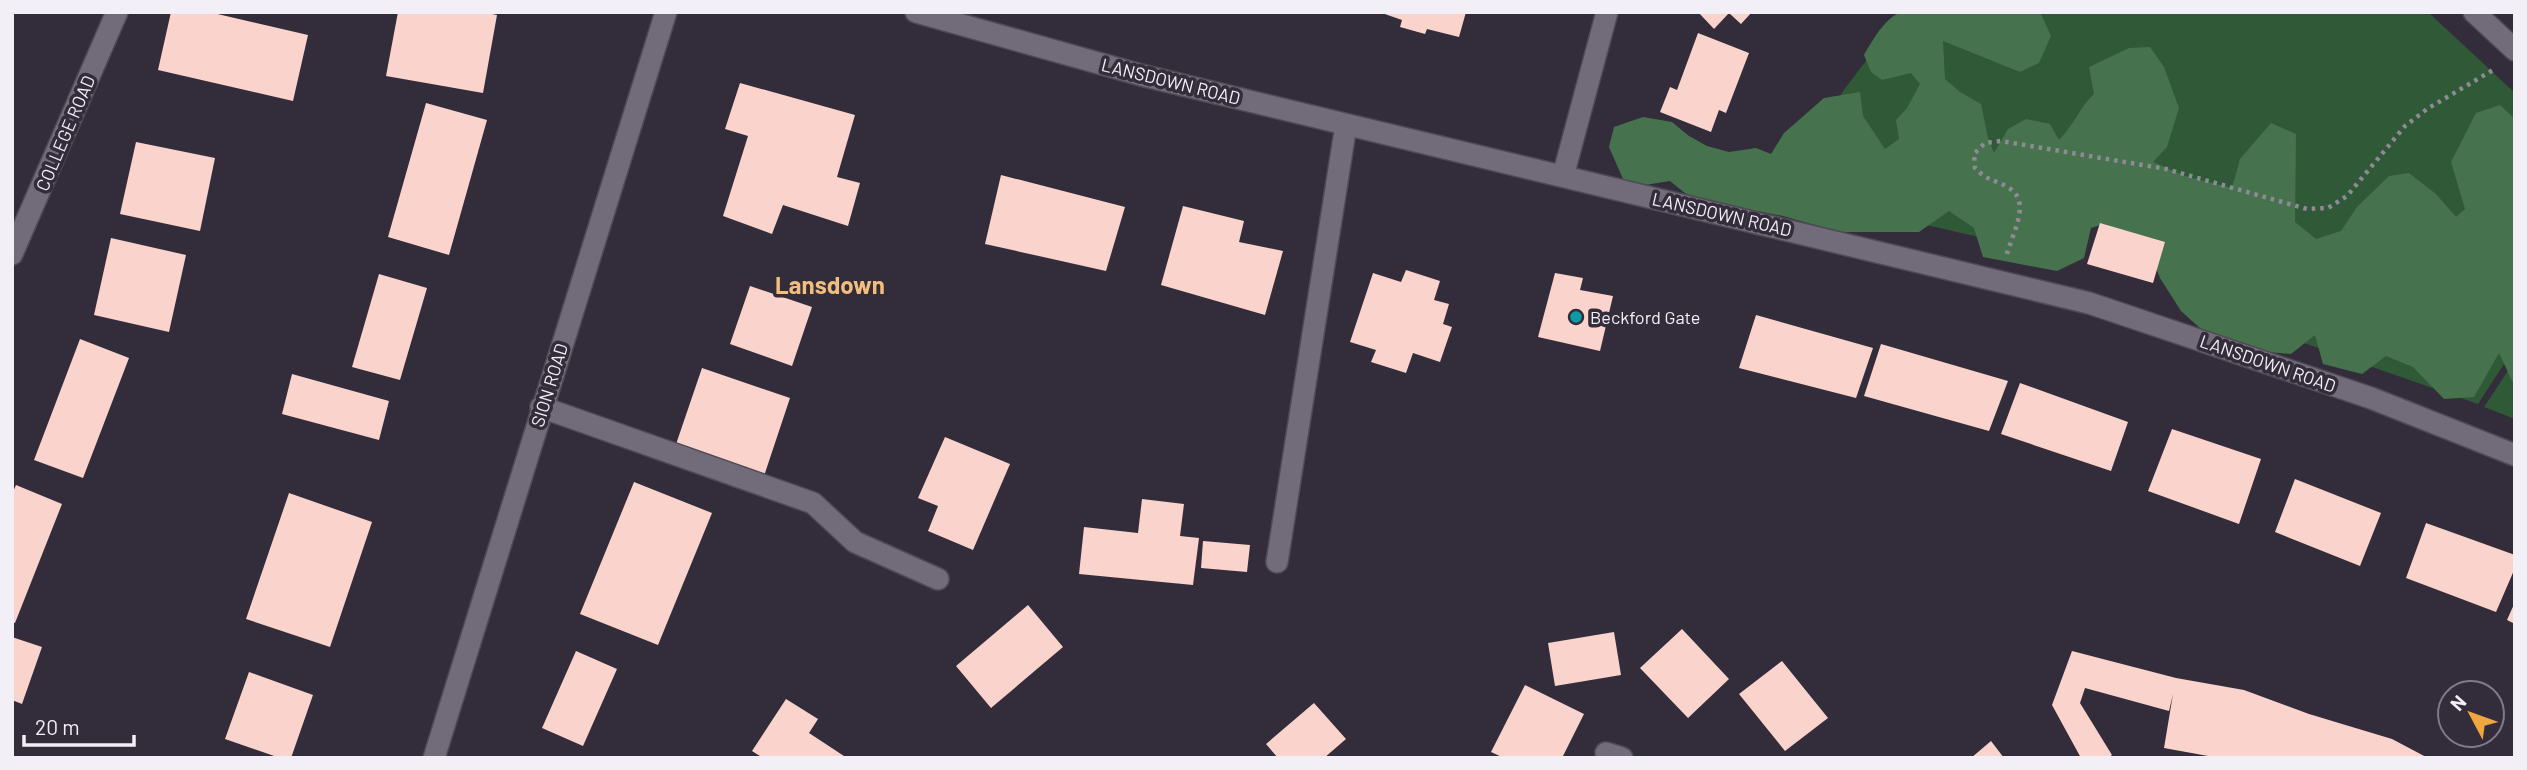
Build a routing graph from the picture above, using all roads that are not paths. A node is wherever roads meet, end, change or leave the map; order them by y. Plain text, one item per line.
1 (117, 12) edge
2 (666, 12) edge
3 (916, 12) edge
4 (1607, 12) edge
5 (2474, 12) edge
6 (2509, 44) edge
7 (1346, 125) junction
8 (1563, 176) junction
9 (12, 254) edge
10 (541, 407) junction
11 (2515, 455) edge
12 (1277, 562) dead end
13 (938, 579) dead end
14 (434, 758) edge

1 - 9 street, COLLEGE ROAD
2 - 10 street, SION ROAD
3 - 7 street, LANSDOWN ROAD
4 - 8 street
5 - 6 street
7 - 8 street, LANSDOWN ROAD
7 - 12 street
8 - 11 street, LANSDOWN ROAD
10 - 13 street
10 - 14 street, SION ROAD

